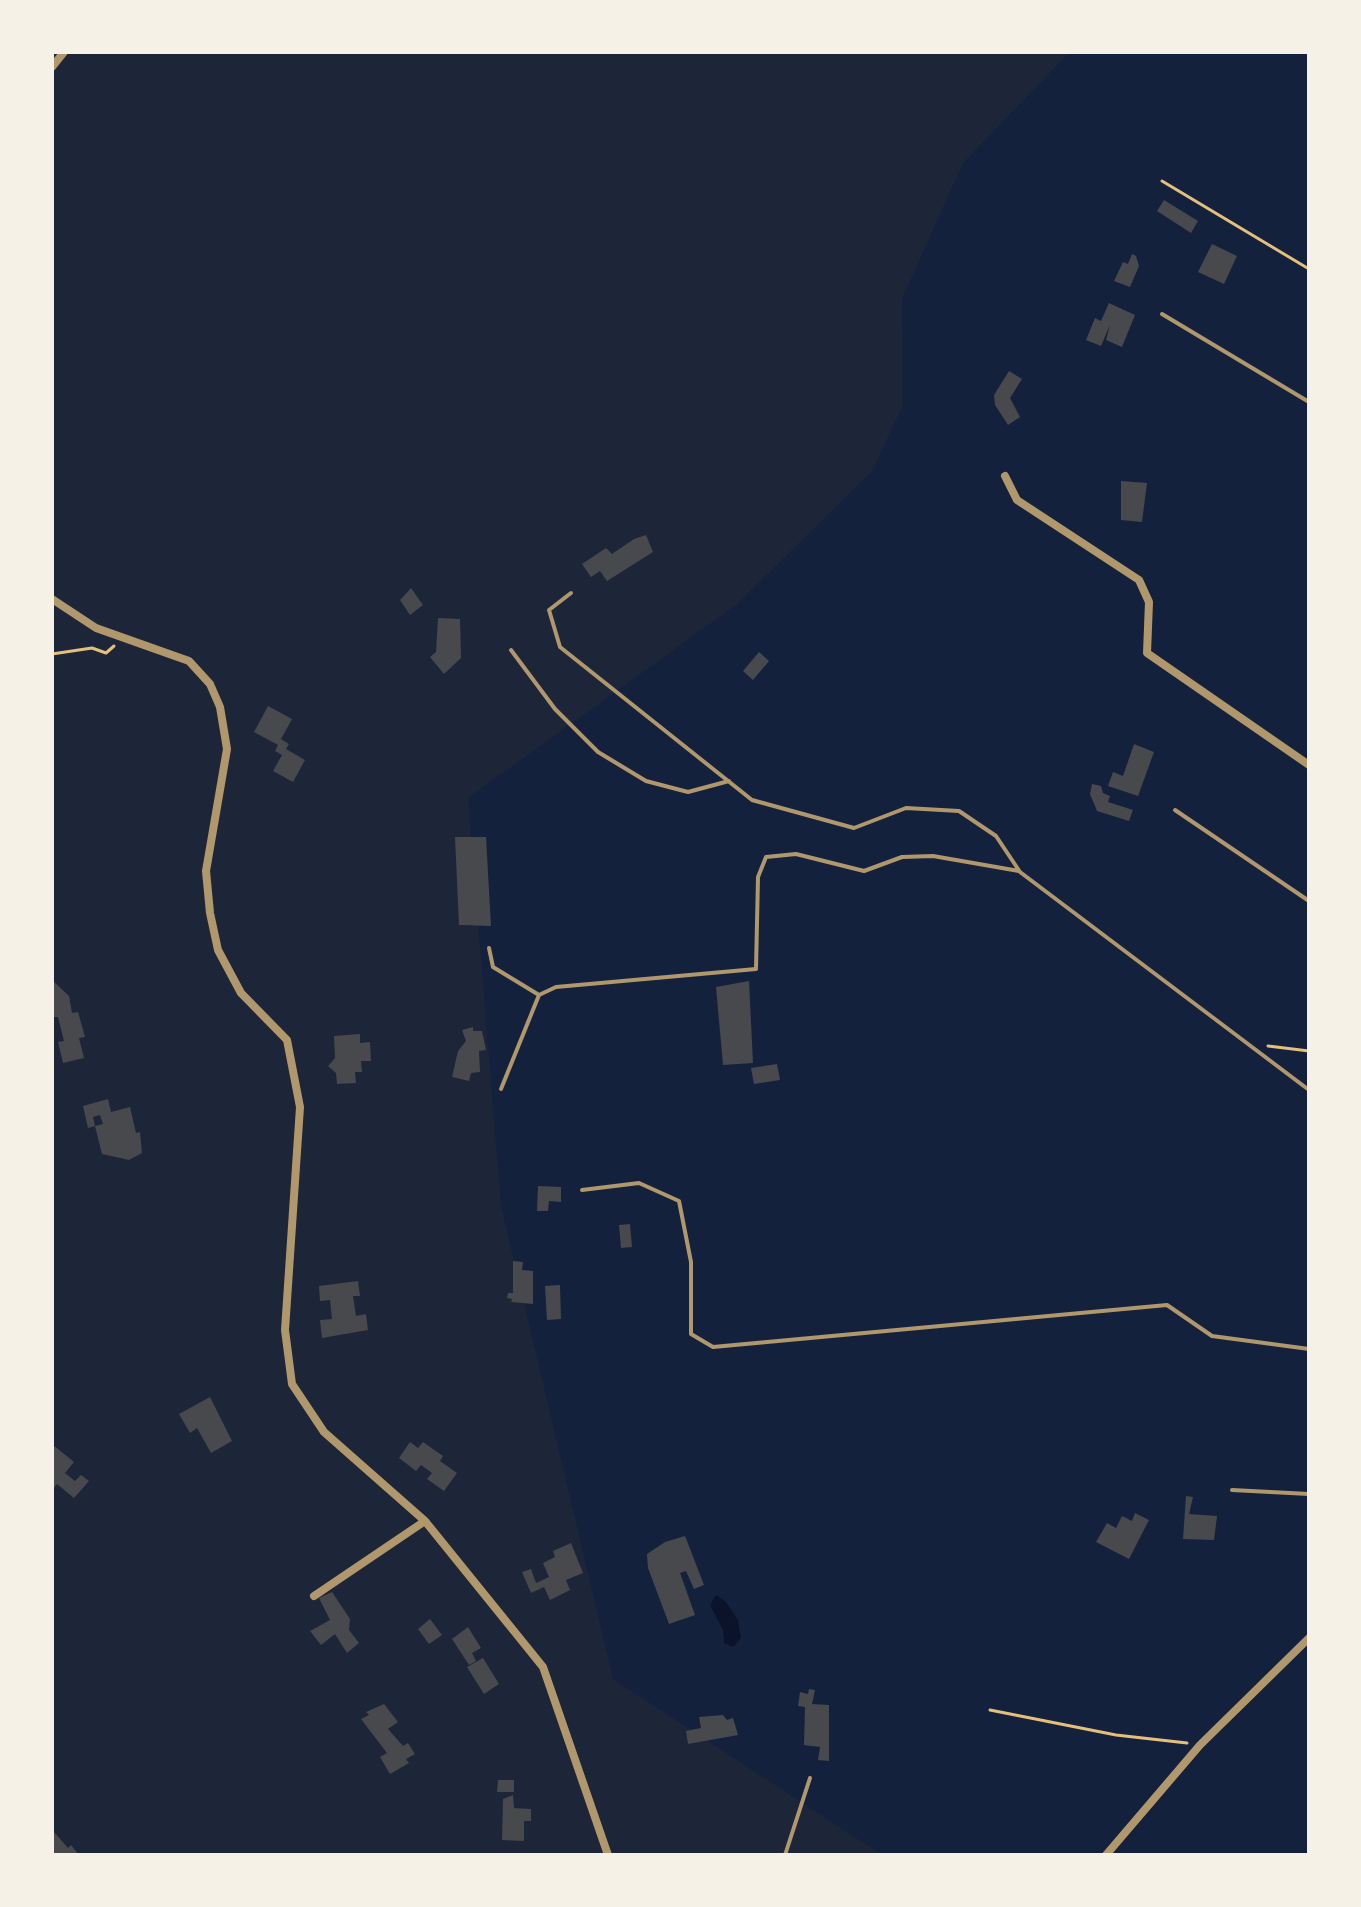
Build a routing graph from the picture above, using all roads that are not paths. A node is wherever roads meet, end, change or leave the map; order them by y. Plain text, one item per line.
1 (64, 52) edge
2 (52, 67) edge
3 (1162, 314) dead end
4 (1309, 402) edge
5 (1005, 476) dead end
6 (571, 593) dead end
7 (52, 599) edge
8 (511, 650) dead end
9 (1309, 765) edge
10 (729, 781) junction
11 (1175, 810) dead end
12 (1020, 872) junction
13 (1309, 901) edge
14 (489, 948) dead end
15 (539, 995) junction
16 (501, 1089) dead end
17 (1309, 1090) edge
18 (582, 1190) dead end
19 (1309, 1349) edge
20 (1232, 1490) dead end
21 (1309, 1494) edge
22 (425, 1521) junction
23 (314, 1596) dead end
24 (1309, 1638) edge
25 (810, 1778) dead end
26 (608, 1855) edge
27 (785, 1855) edge
28 (1106, 1855) edge

1 - 2 street
3 - 4 lane
5 - 9 street
6 - 10 lane
7 - 22 street
8 - 10 lane
10 - 12 lane
11 - 13 lane
12 - 15 lane
12 - 17 lane
14 - 15 lane
15 - 16 lane
18 - 19 lane
20 - 21 lane
22 - 23 street
22 - 26 street
24 - 28 street
25 - 27 lane

